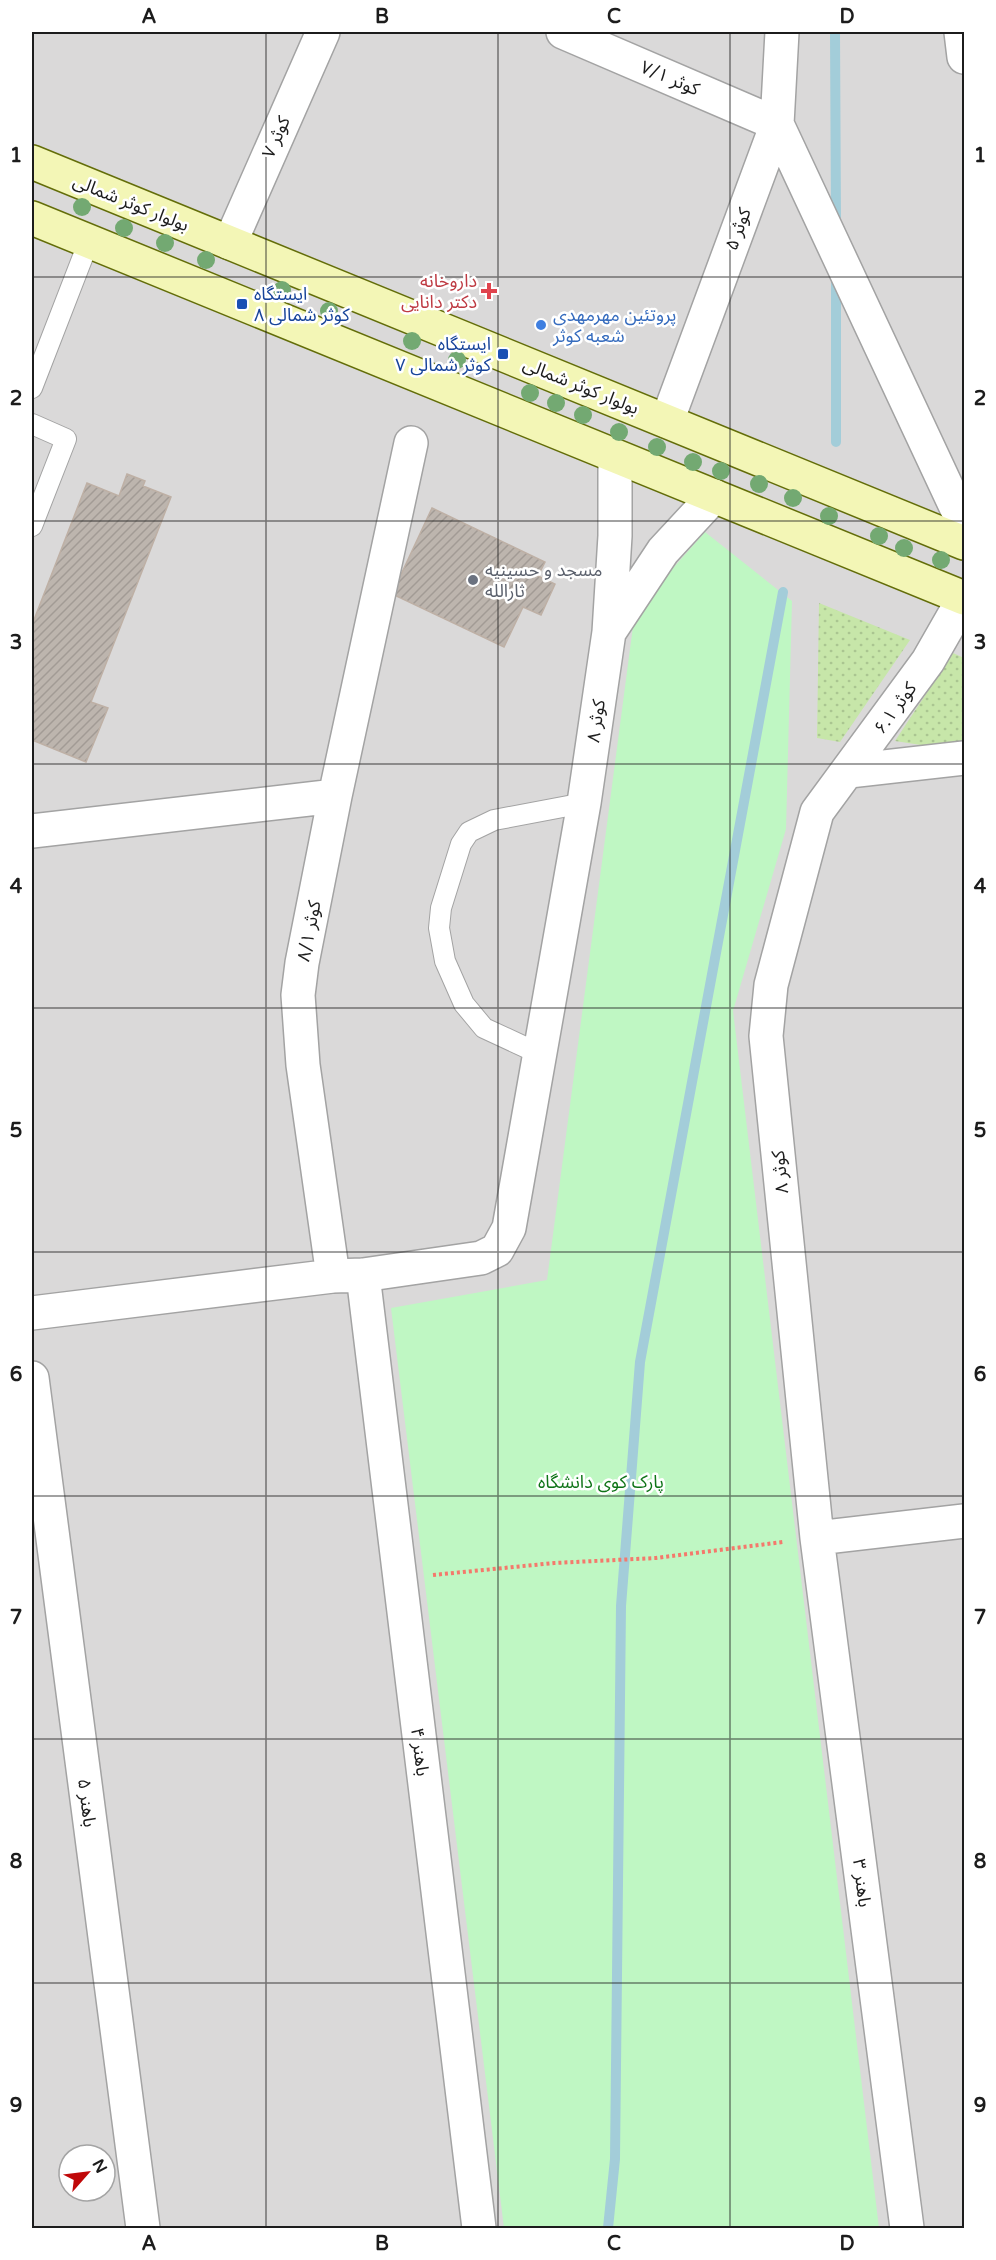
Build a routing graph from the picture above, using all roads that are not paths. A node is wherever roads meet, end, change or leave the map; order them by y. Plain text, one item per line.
1 (323, 32) edge
2 (563, 32) edge
3 (782, 32) edge
4 (961, 32) edge
5 (964, 57) edge
6 (777, 124) junction
7 (32, 162) edge
8 (32, 218) edge
9 (89, 241) junction
10 (230, 243) junction
11 (32, 388) edge
12 (667, 421) junction
13 (32, 424) edge
14 (411, 443) dead end
15 (615, 458) junction
16 (714, 496) junction
17 (964, 524) edge
18 (32, 526) edge
19 (964, 543) edge
20 (964, 598) edge
21 (609, 632) junction
22 (964, 758) edge
23 (849, 771) junction
24 (335, 796) junction
25 (584, 803) junction
26 (817, 812) joint
27 (32, 831) edge
28 (540, 1054) junction
29 (348, 1276) junction
30 (32, 1313) edge
31 (32, 1378) edge
32 (964, 1521) edge
33 (817, 1538) junction
34 (143, 2229) edge
35 (479, 2229) edge
36 (907, 2229) edge

1 - 10 street, کوثر ۷
2 - 6 street, کوثر ۷/۱
3 - 6 street, کوثر ۵
4 - 5 street
6 - 12 street, کوثر ۵
6 - 17 street
7 - 10 street, بولوار کوثر شمالی
8 - 9 street
9 - 11 lane
9 - 15 street
10 - 12 street, بولوار کوثر شمالی
12 - 19 street, بولوار کوثر شمالی
13 - 18 lane
14 - 24 street, کوثر ۸/۱
15 - 16 street
15 - 21 street, کوثر ۸
16 - 20 street
16 - 21 street, کوثر ۸
20 - 23 street, کوثر ۶.۱
21 - 25 street, کوثر ۸
22 - 23 street
23 - 26 street, کوثر ۶.۱
24 - 27 street
24 - 29 street, کوثر ۸/۱
25 - 28 street, کوثر ۸
25 - 28 lane
26 - 33 street, کوثر ۸
28 - 29 street, کوثر ۸
29 - 30 street
29 - 35 street, باهنر ۴
31 - 34 street, باهنر ۵
32 - 33 street
33 - 36 street, باهنر ۳

